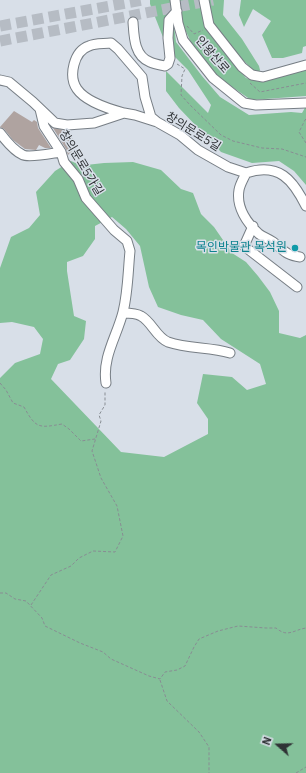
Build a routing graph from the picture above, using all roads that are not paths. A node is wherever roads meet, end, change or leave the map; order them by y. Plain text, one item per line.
1 (175, 0) edge
2 (204, 0) edge
3 (177, 11) junction
4 (133, 22) dead end
5 (306, 65) edge
6 (0, 80) edge
7 (306, 103) edge
8 (40, 109) junction
9 (124, 114) junction
10 (157, 122) junction
11 (0, 133) edge
12 (61, 152) junction
13 (246, 172) junction
14 (306, 206) edge
15 (253, 226) junction
16 (300, 257) dead end
17 (297, 287) dead end
18 (123, 313) junction
19 (230, 353) dead end
20 (106, 383) road end

1 - 3 street, 인왕산로
2 - 5 street
3 - 4 street
3 - 7 street, 인왕산로
6 - 8 street, 창의문로5길
8 - 9 street, 창의문로5길
8 - 12 street, 창의문로5가길
9 - 10 street, 창의문로5길
9 - 10 street
10 - 13 street, 창의문로5길
11 - 12 street
12 - 18 street, 창의문로5가길
13 - 14 street, 창의문로5길
13 - 15 street
15 - 16 street
15 - 17 street
18 - 19 street
18 - 20 street, 창의문로5가길

